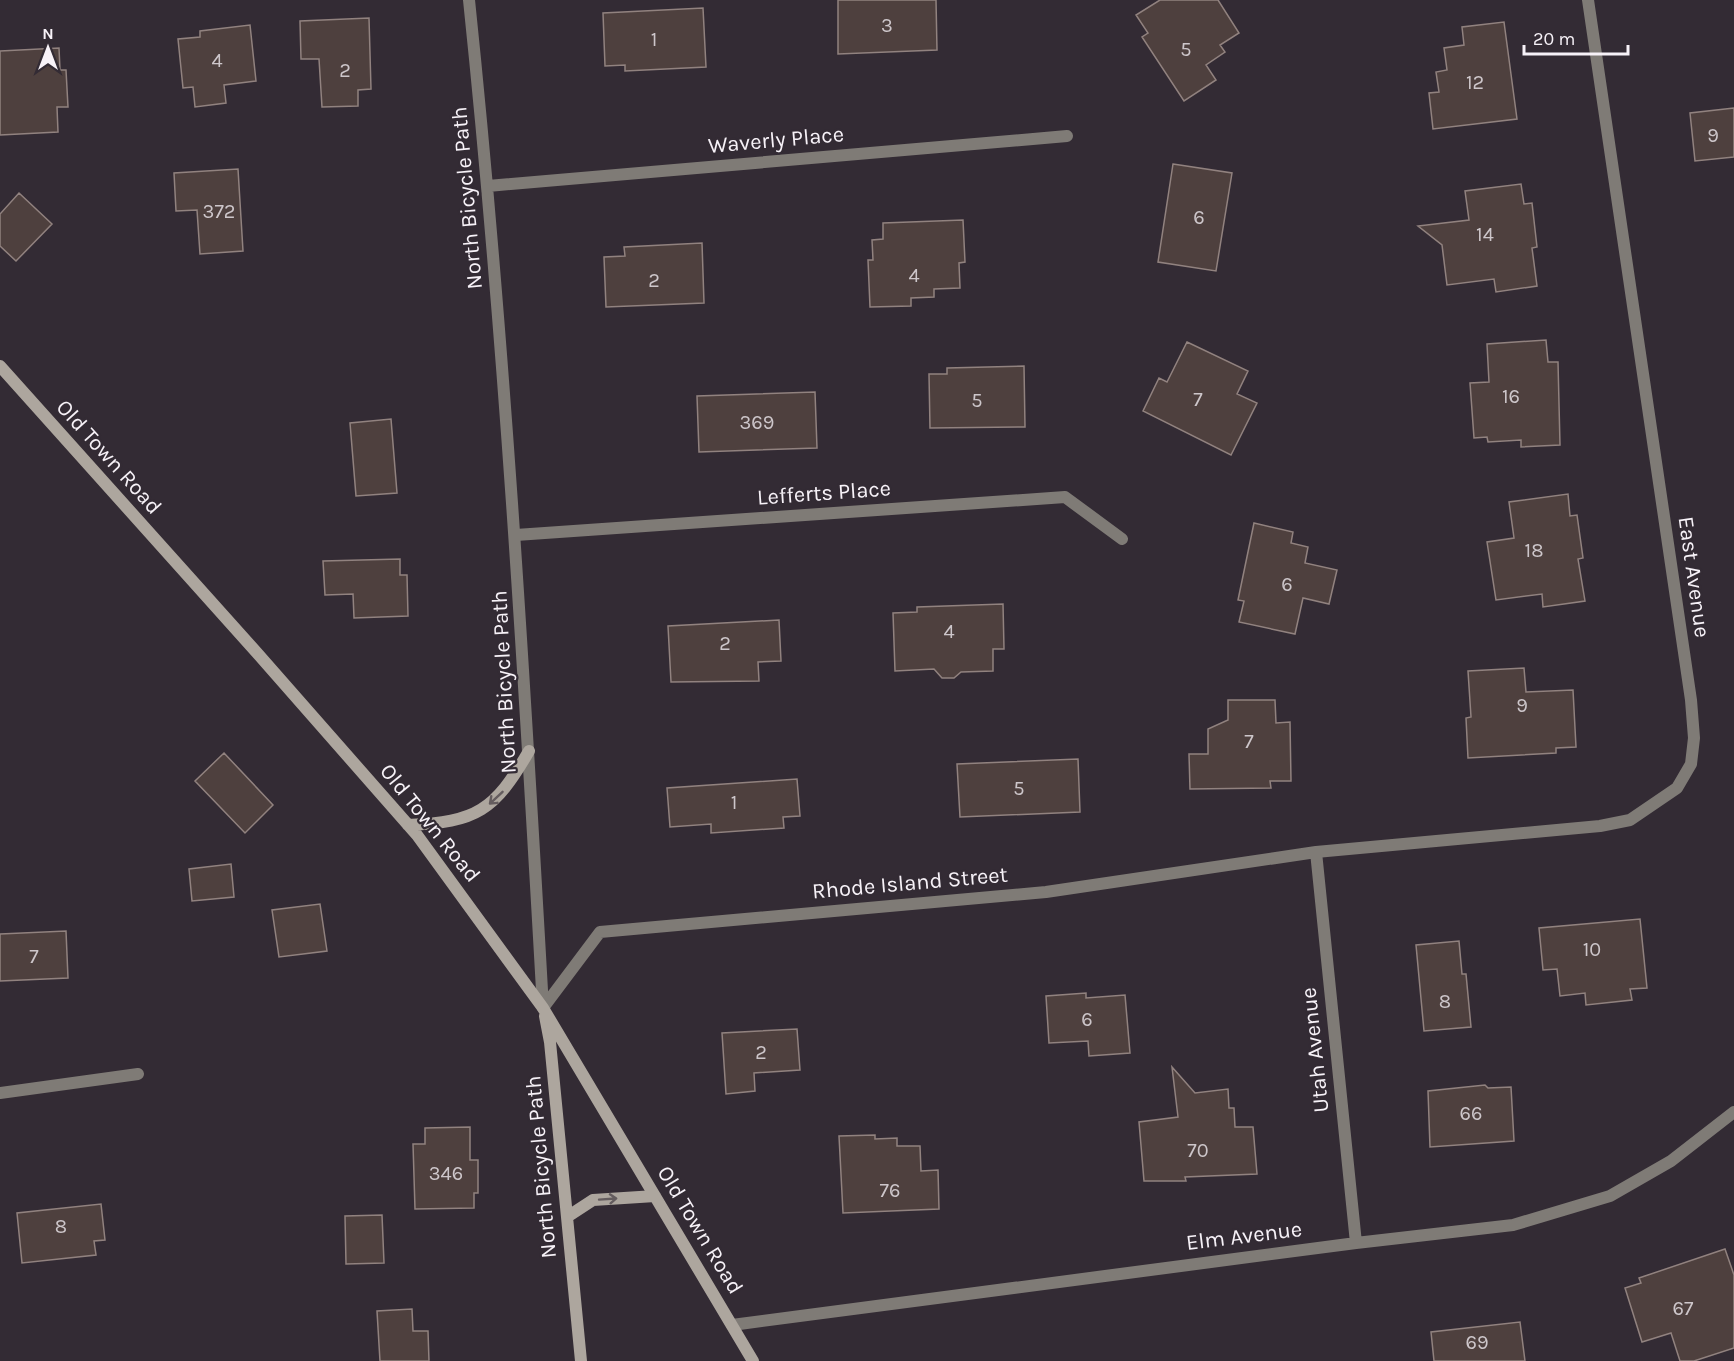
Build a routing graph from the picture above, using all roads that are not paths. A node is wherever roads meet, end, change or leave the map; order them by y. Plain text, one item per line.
1 (469, 0) edge
2 (1588, 0) edge
3 (1067, 136) dead end
4 (488, 186) junction
5 (0, 366) edge
6 (516, 535) junction
7 (1122, 539) dead end
8 (529, 750) junction
9 (408, 825) junction
10 (1316, 852) junction
11 (543, 1008) junction
12 (138, 1074) dead end
13 (0, 1093) edge
14 (1734, 1112) edge
15 (655, 1196) junction
16 (567, 1217) junction
17 (1356, 1243) junction
18 (732, 1325) junction
19 (580, 1361) edge
20 (753, 1361) edge

1 - 4 street, North Bicycle Path
2 - 10 street, East Avenue
3 - 4 street, Waverly Place
4 - 6 street, North Bicycle Path
5 - 9 main road, Old Town Road
6 - 7 street, Lefferts Place
6 - 8 street, North Bicycle Path
8 -> 9 main road
8 - 11 street, North Bicycle Path
9 - 11 main road, Old Town Road
10 - 11 street, Rhode Island Street
10 - 17 street, Utah Avenue
11 - 15 main road, Old Town Road
11 - 16 main road, North Bicycle Path
12 - 13 street
14 - 17 street, Elm Avenue
16 -> 15 main road
15 - 18 main road, Old Town Road
16 - 19 main road, North Bicycle Path
17 - 18 street, Elm Avenue
18 - 20 main road, Old Town Road

